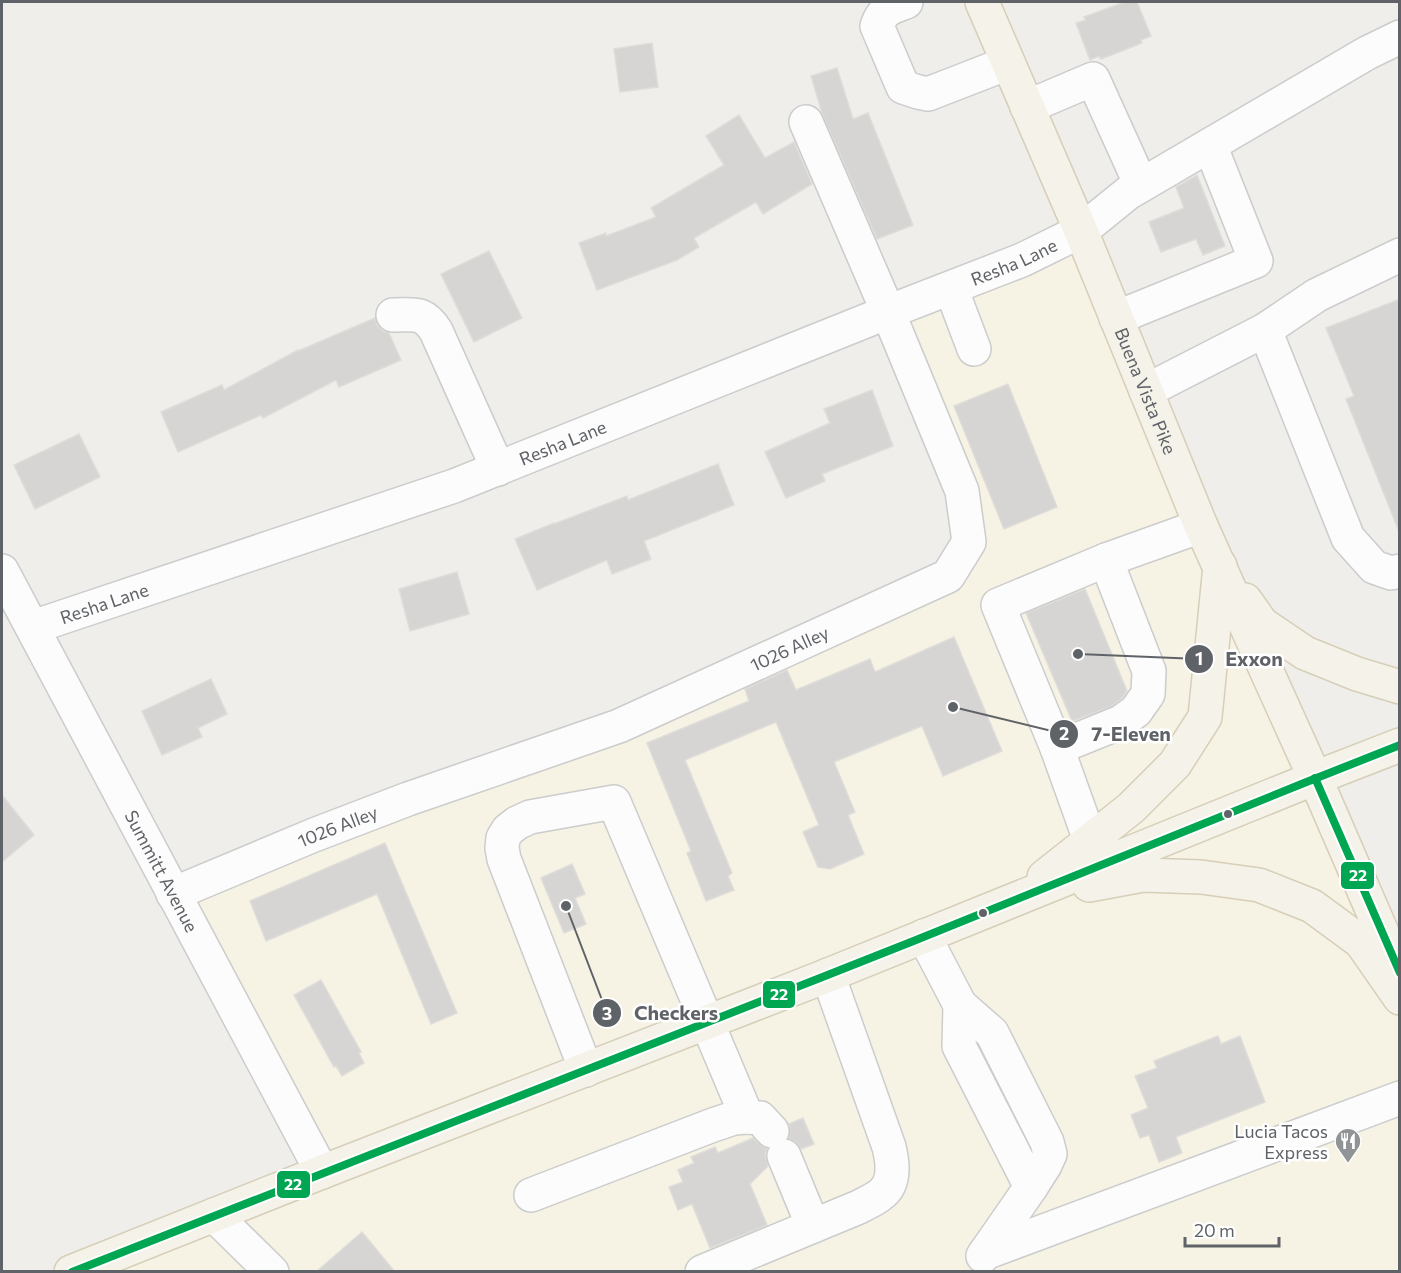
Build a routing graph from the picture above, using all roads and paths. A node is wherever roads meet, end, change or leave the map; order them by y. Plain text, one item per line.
1 (906, 2) edge
2 (983, 2) edge
3 (1400, 37) edge
4 (1008, 63) junction
5 (1027, 107) junction
6 (806, 122) dead end
7 (1210, 145) junction
8 (1141, 185) junction
9 (1081, 231) junction
10 (1400, 255) edge
11 (951, 288) junction
12 (888, 312) junction
13 (393, 315) dead end
14 (1116, 318) junction
15 (1265, 330) junction
16 (974, 349) dead end
17 (1146, 391) junction
18 (498, 469) junction
19 (1201, 526) junction
20 (1106, 560) junction
21 (1220, 565) junction
22 (2, 571) edge
23 (1400, 571) edge
24 (33, 627) junction
25 (1400, 687) edge
26 (1400, 745) edge
27 (1057, 748) junction
28 (1316, 778) junction
29 (1090, 840) junction
30 (172, 894) junction
31 (1014, 900) junction
32 (924, 936) junction
33 (1400, 974) edge
34 (828, 975) junction
35 (1400, 998) edge
36 (708, 1023) junction
37 (586, 1070) junction
38 (1400, 1098) edge
39 (768, 1135) junction
40 (322, 1172) junction
41 (531, 1195) dead end
42 (214, 1215) junction
43 (813, 1226) junction
44 (979, 1262) edge
45 (71, 1272) edge
46 (272, 1272) edge
47 (702, 1272) edge

1 - 4 street
2 - 4 main road, Buena Vista Pike
3 - 7 street, Resha Lane
4 - 5 main road, Buena Vista Pike
5 - 8 street
5 - 9 main road, Buena Vista Pike
6 - 12 street, 1026 Alley
7 - 8 street, Resha Lane
7 - 14 street
8 - 9 street, Resha Lane
9 - 11 street, Resha Lane
9 - 14 main road, Buena Vista Pike
10 - 15 street
11 - 12 street, Resha Lane
11 - 16 street
12 - 18 street, Resha Lane
12 - 30 street, 1026 Alley
13 - 18 street
14 - 17 main road, Buena Vista Pike
15 - 17 street
15 - 23 street
17 - 19 main road, Buena Vista Pike
18 - 24 street, Resha Lane
19 - 20 street
19 - 21 main road, Buena Vista Pike
20 - 27 street
20 - 27 street
21 - 25 main road
21 - 28 main road, Buena Vista Pike
21 - 29 main road
22 - 24 street, Summitt Avenue
24 - 30 street, Summitt Avenue
26 - 28 main road
27 - 29 street
28 - 31 main road
28 - 33 main road, Buena Vista Pike
29 - 31 main road
30 - 40 street, Summitt Avenue
31 - 32 main road
31 - 35 main road
32 - 34 main road
32 - 44 street
34 - 36 main road
34 - 43 street
36 - 37 main road
36 - 37 street
36 - 39 street
37 - 40 main road
38 - 44 street
39 - 41 street
39 - 43 street
40 - 42 main road
42 - 45 main road
42 - 46 street
43 - 47 street

